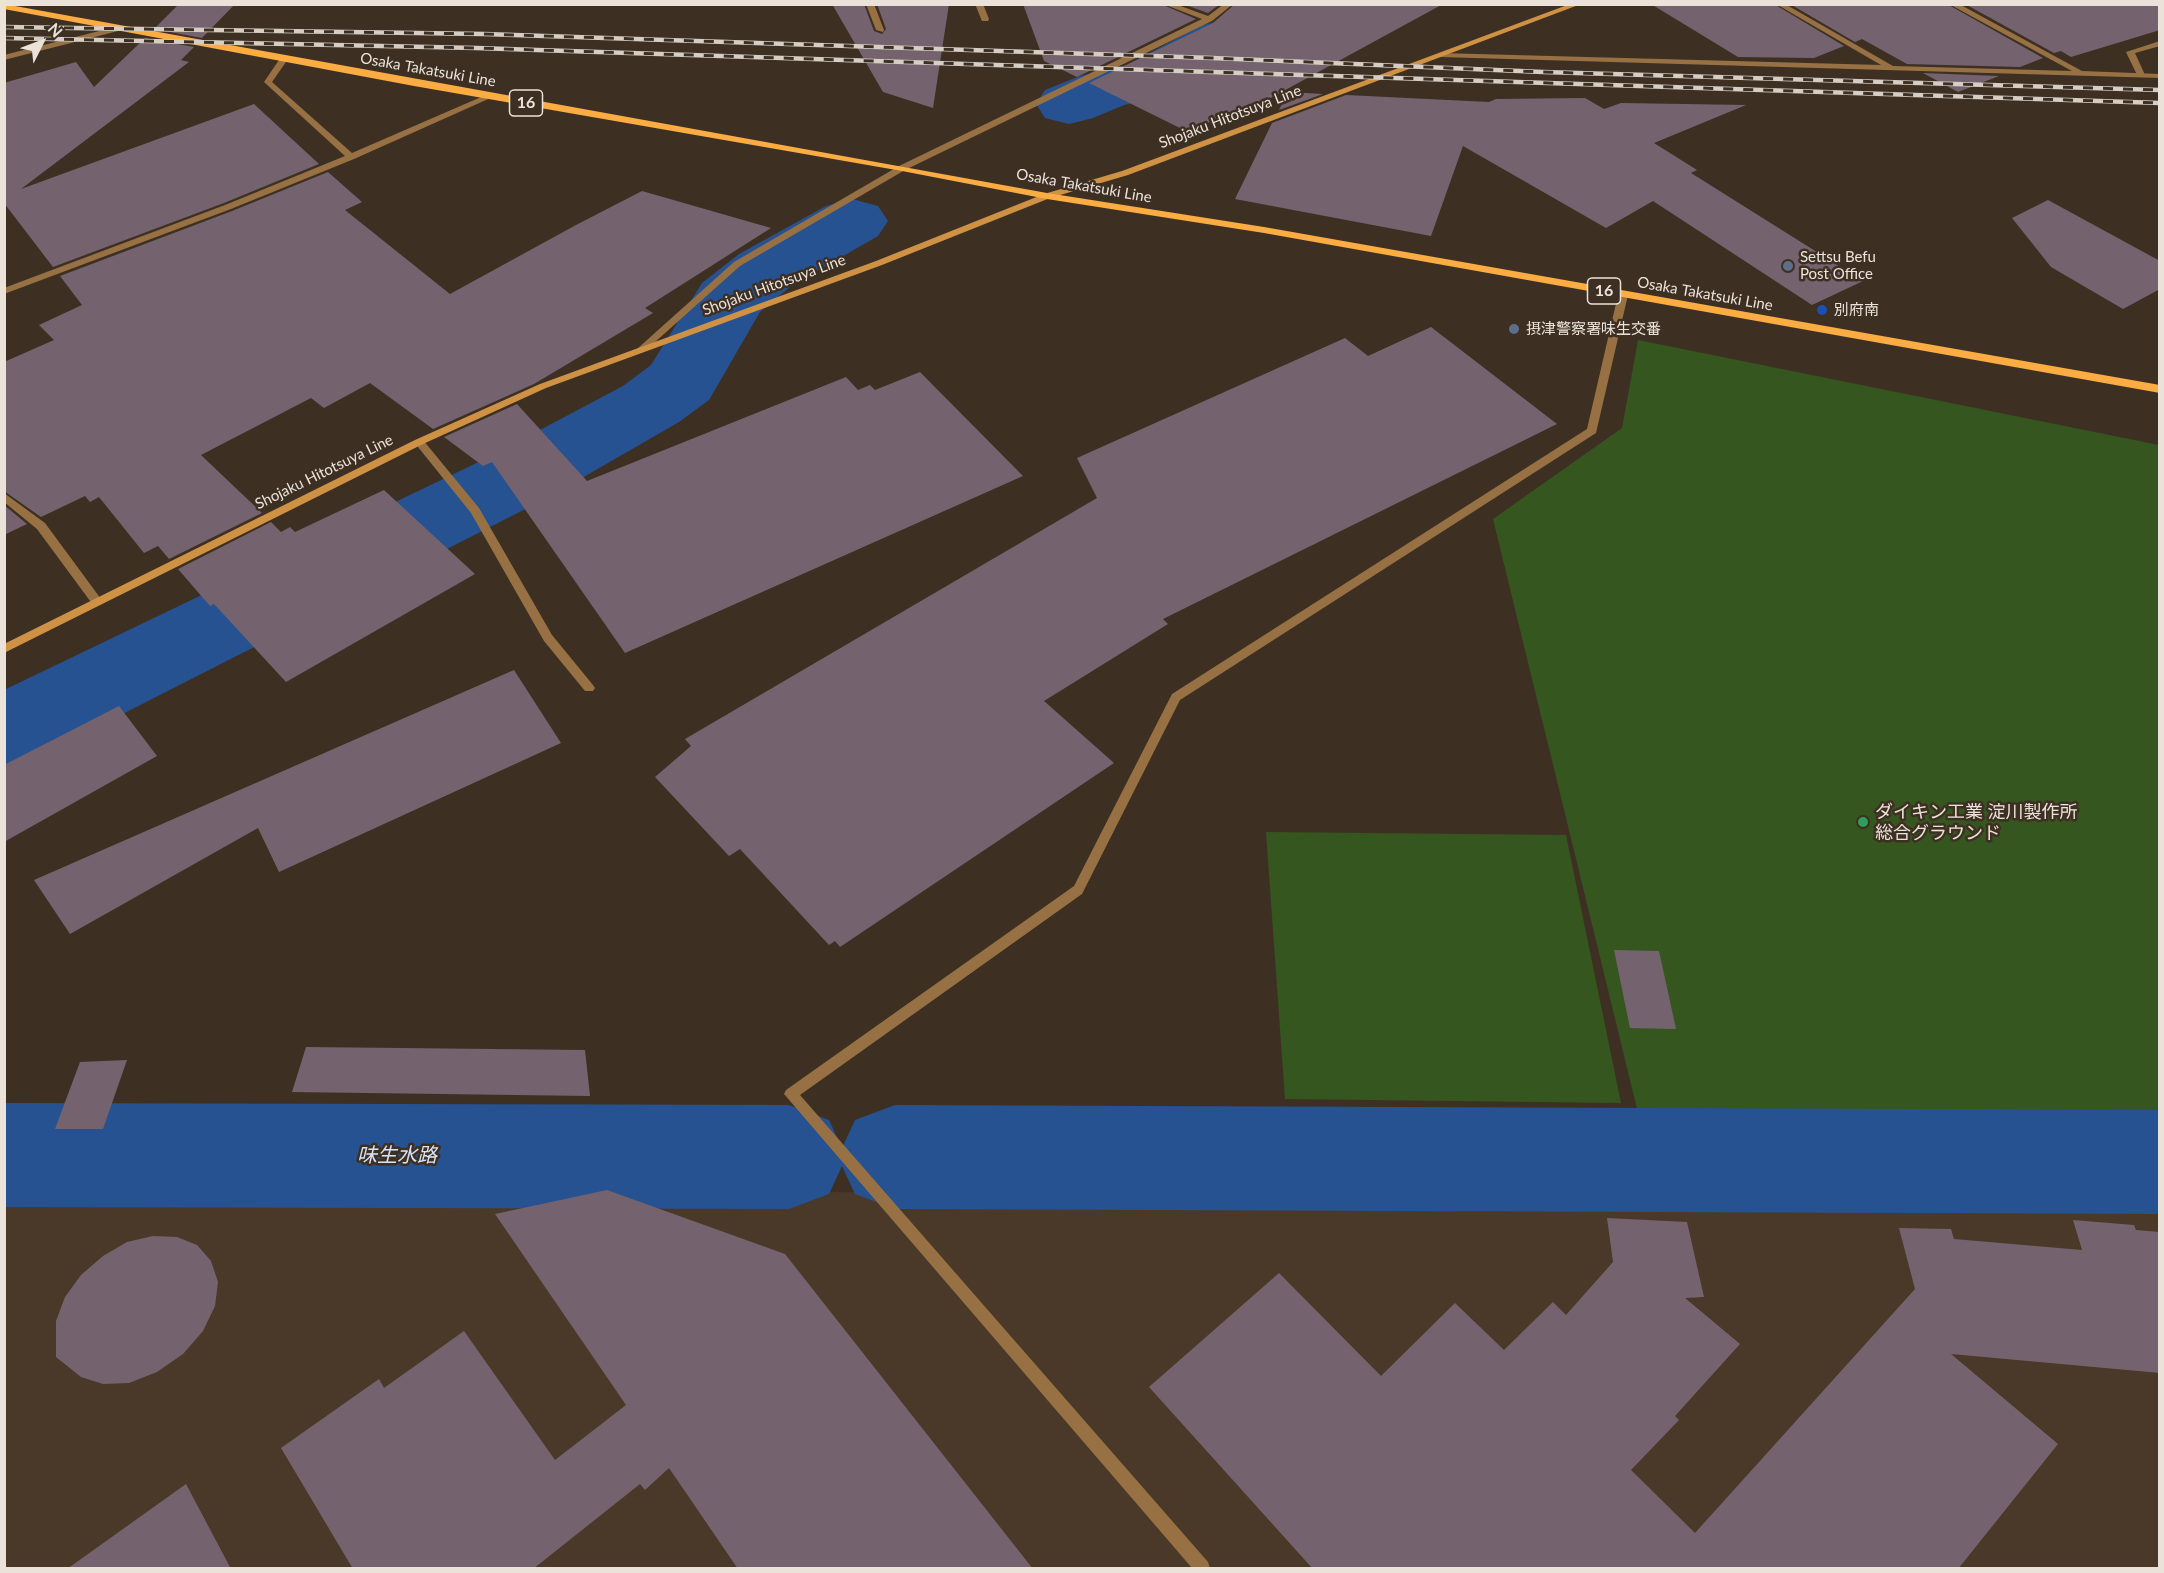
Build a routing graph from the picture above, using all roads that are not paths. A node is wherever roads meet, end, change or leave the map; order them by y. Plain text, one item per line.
1 (870, 4) edge
2 (980, 4) edge
3 (1166, 4) edge
4 (1230, 4) edge
5 (1578, 4) edge
6 (1779, 4) edge
7 (1952, 4) edge
8 (4, 6) edge
9 (985, 19) dead end
10 (1209, 19) junction
11 (119, 28) junction
12 (880, 30) dead end
13 (2160, 43) edge
14 (1440, 55) junction
15 (4, 58) edge
16 (284, 59) junction
17 (1892, 68) junction
18 (2082, 73) junction
19 (2141, 75) junction
20 (2160, 76) edge
21 (491, 96) junction
22 (351, 157) junction
23 (902, 168) junction
24 (1047, 196) junction
25 (4, 291) edge
26 (1623, 295) junction
27 (642, 349) junction
28 (2160, 389) edge
29 (419, 442) junction
30 (4, 496) edge
31 (97, 602) junction
32 (4, 649) edge
33 (589, 688) dead end
34 (1202, 1569) edge

1 - 12 street
2 - 9 street
3 - 10 street
4 - 10 street
5 - 14 main road, Shojaku Hitotsuya Line
6 - 17 street
7 - 18 street
8 - 11 main road, Osaka Takatsuki Line / 16
10 - 23 street
11 - 15 street
11 - 16 main road, Osaka Takatsuki Line / 16
13 - 19 street
14 - 17 street
14 - 24 main road, Shojaku Hitotsuya Line
16 - 21 main road, Osaka Takatsuki Line / 16
16 - 22 street
17 - 18 street
18 - 19 street
19 - 20 street
21 - 22 street
21 - 23 main road, Osaka Takatsuki Line / 16
22 - 25 street
23 - 24 main road, Osaka Takatsuki Line / 16
23 - 27 street
24 - 26 main road, Osaka Takatsuki Line / 16
24 - 27 main road, Shojaku Hitotsuya Line
26 - 28 main road, Osaka Takatsuki Line / 16
26 - 34 street
27 - 29 main road, Shojaku Hitotsuya Line
29 - 31 main road, Shojaku Hitotsuya Line
29 - 33 street
30 - 31 street
31 - 32 main road, Shojaku Hitotsuya Line

